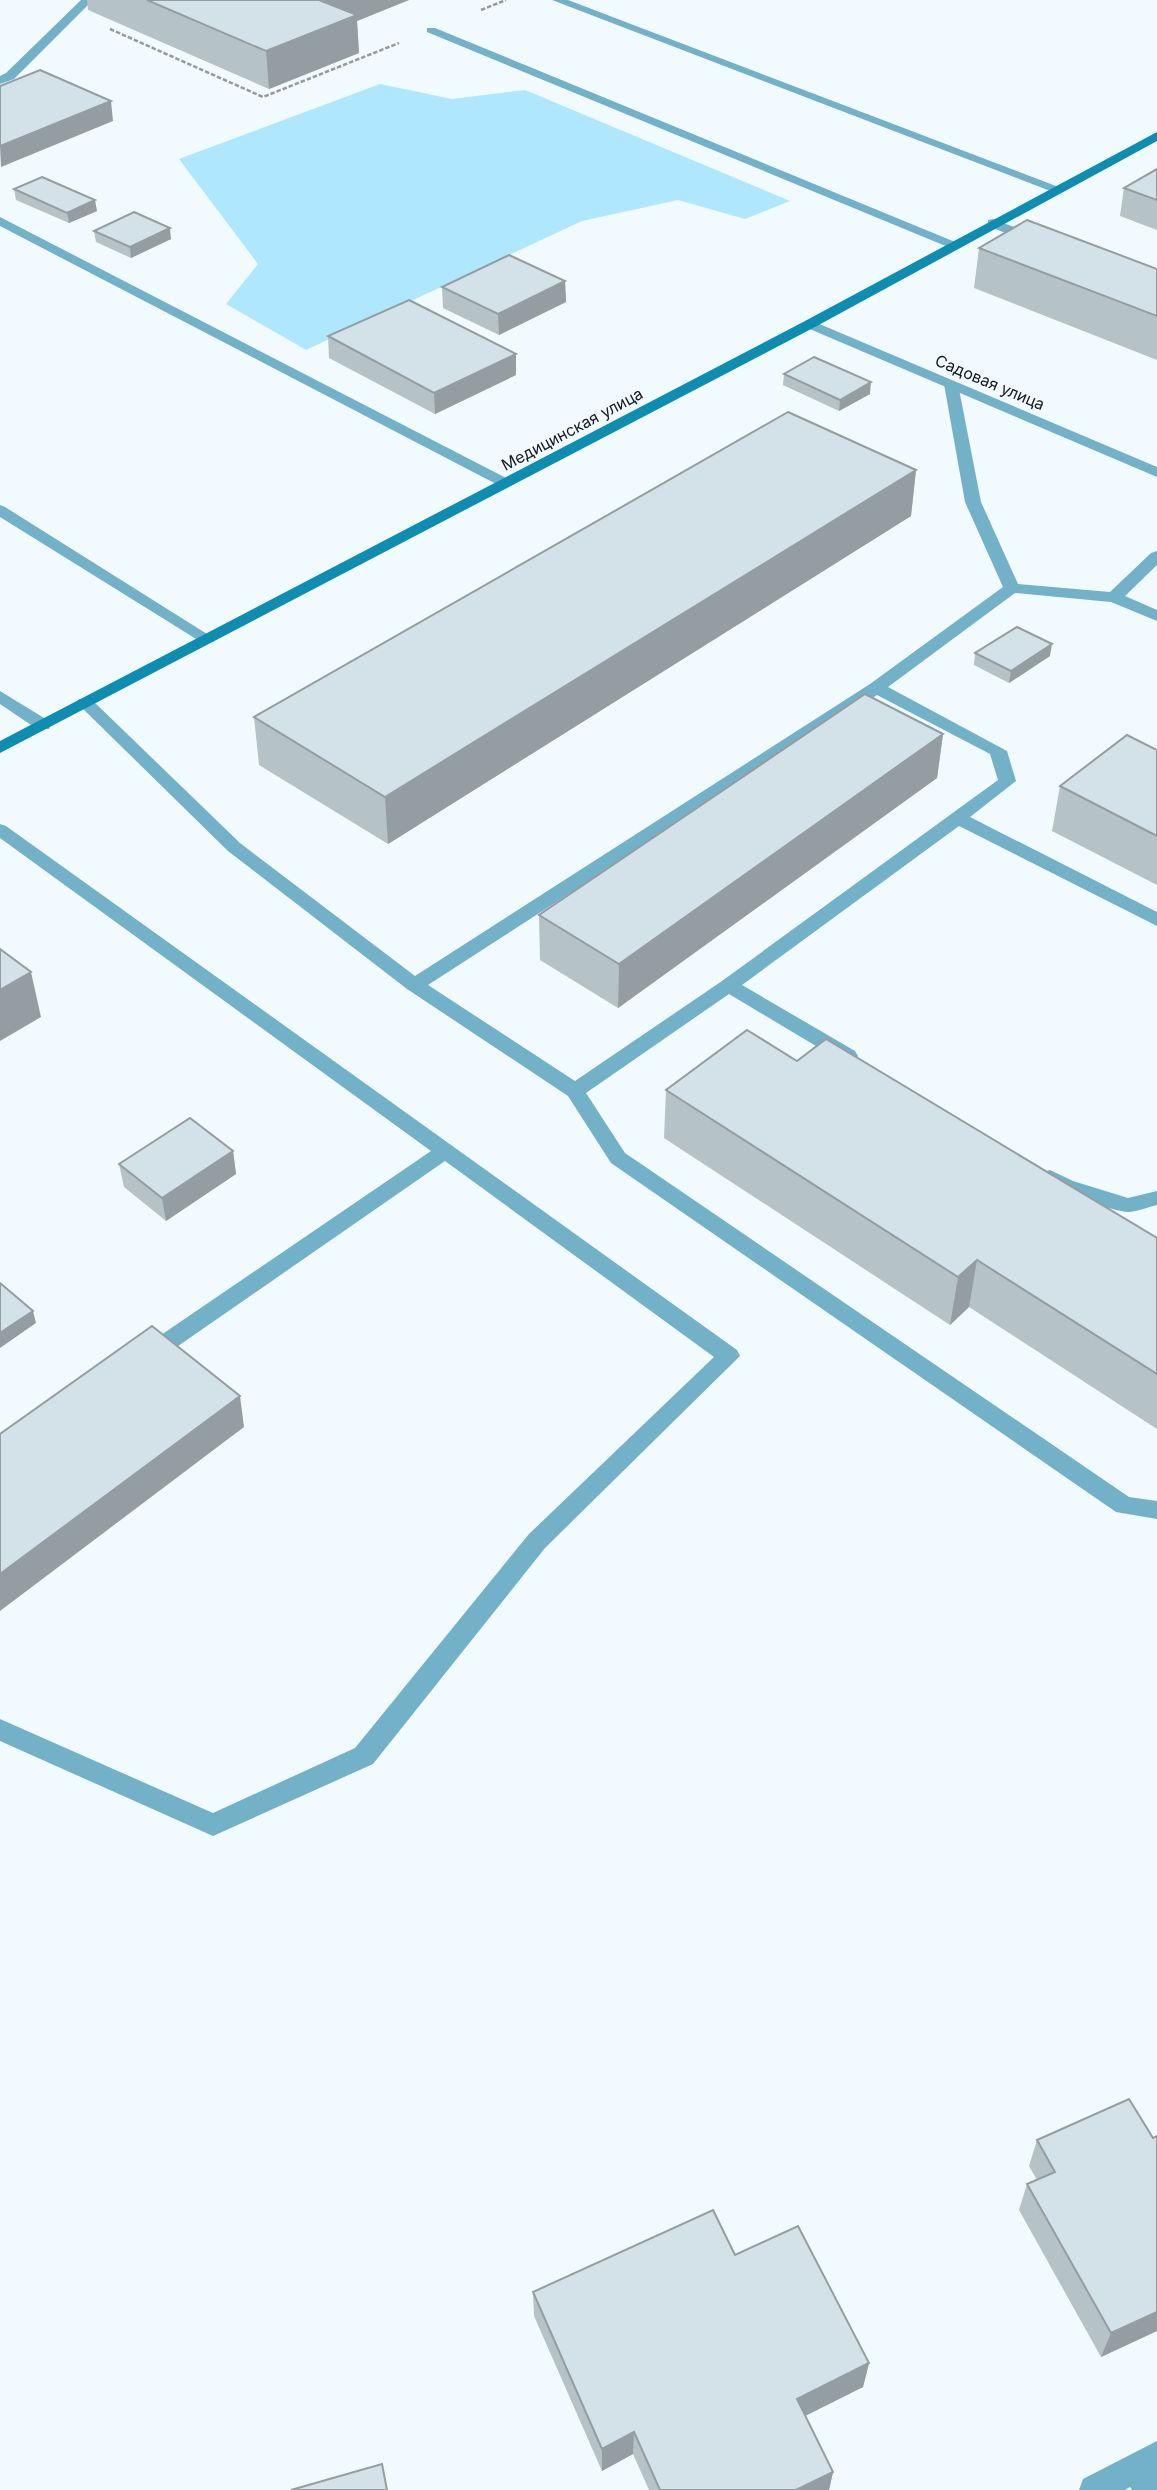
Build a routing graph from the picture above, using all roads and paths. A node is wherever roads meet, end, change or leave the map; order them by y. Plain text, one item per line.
1 (87, 0) edge
2 (506, 0) edge
3 (558, 0) edge
4 (74, 13) junction
5 (431, 30) junction
6 (0, 80) edge
7 (1157, 136) edge
8 (1058, 190) junction
9 (0, 221) edge
10 (993, 223) junction
11 (953, 244) junction
12 (1048, 245) edge
13 (810, 324) junction
14 (951, 384) junction
15 (1157, 472) edge
16 (505, 483) junction
17 (0, 510) edge
18 (1157, 556) edge
19 (1012, 588) junction
20 (1114, 597) junction
21 (1157, 616) edge
22 (207, 639) junction
23 (876, 688) junction
24 (0, 696) edge
25 (85, 703) junction
26 (43, 725) junction
27 (0, 748) edge
28 (958, 818) junction
29 (0, 830) edge
30 (1157, 920) edge
31 (414, 985) junction
32 (729, 985) junction
33 (861, 1064) edge
34 (575, 1091) junction
35 (444, 1151) junction
36 (1030, 1165) edge
37 (1157, 1198) edge
38 (125, 1371) edge
39 (1157, 1510) edge
40 (0, 1730) edge
41 (1148, 2472) edge
42 (1094, 2490) edge

1 - 4 street
2 - 5 path
3 - 8 street
4 - 5 path
4 - 6 street
5 - 11 street
7 - 8 main road, Медицинская улица
8 - 10 main road, Медицинская улица
9 - 16 street
10 - 11 main road, Медицинская улица
10 - 12 street
11 - 13 main road, Медицинская улица
13 - 14 street, Садовая улица
13 - 16 main road, Медицинская улица
14 - 15 street, Садовая улица
14 - 19 street
16 - 22 main road, Медицинская улица
17 - 22 street
18 - 20 street
19 - 20 street
19 - 23 street
20 - 21 street
22 - 25 main road, Медицинская улица
23 - 28 street
23 - 31 street
24 - 26 street
25 - 26 main road, Медицинская улица
25 - 31 street
26 - 27 main road, Медицинская улица
28 - 30 street
28 - 32 street
29 - 35 street
31 - 34 street
32 - 33 street
32 - 34 street
34 - 39 street
35 - 38 street
35 - 40 street
36 - 37 street
41 - 42 street

